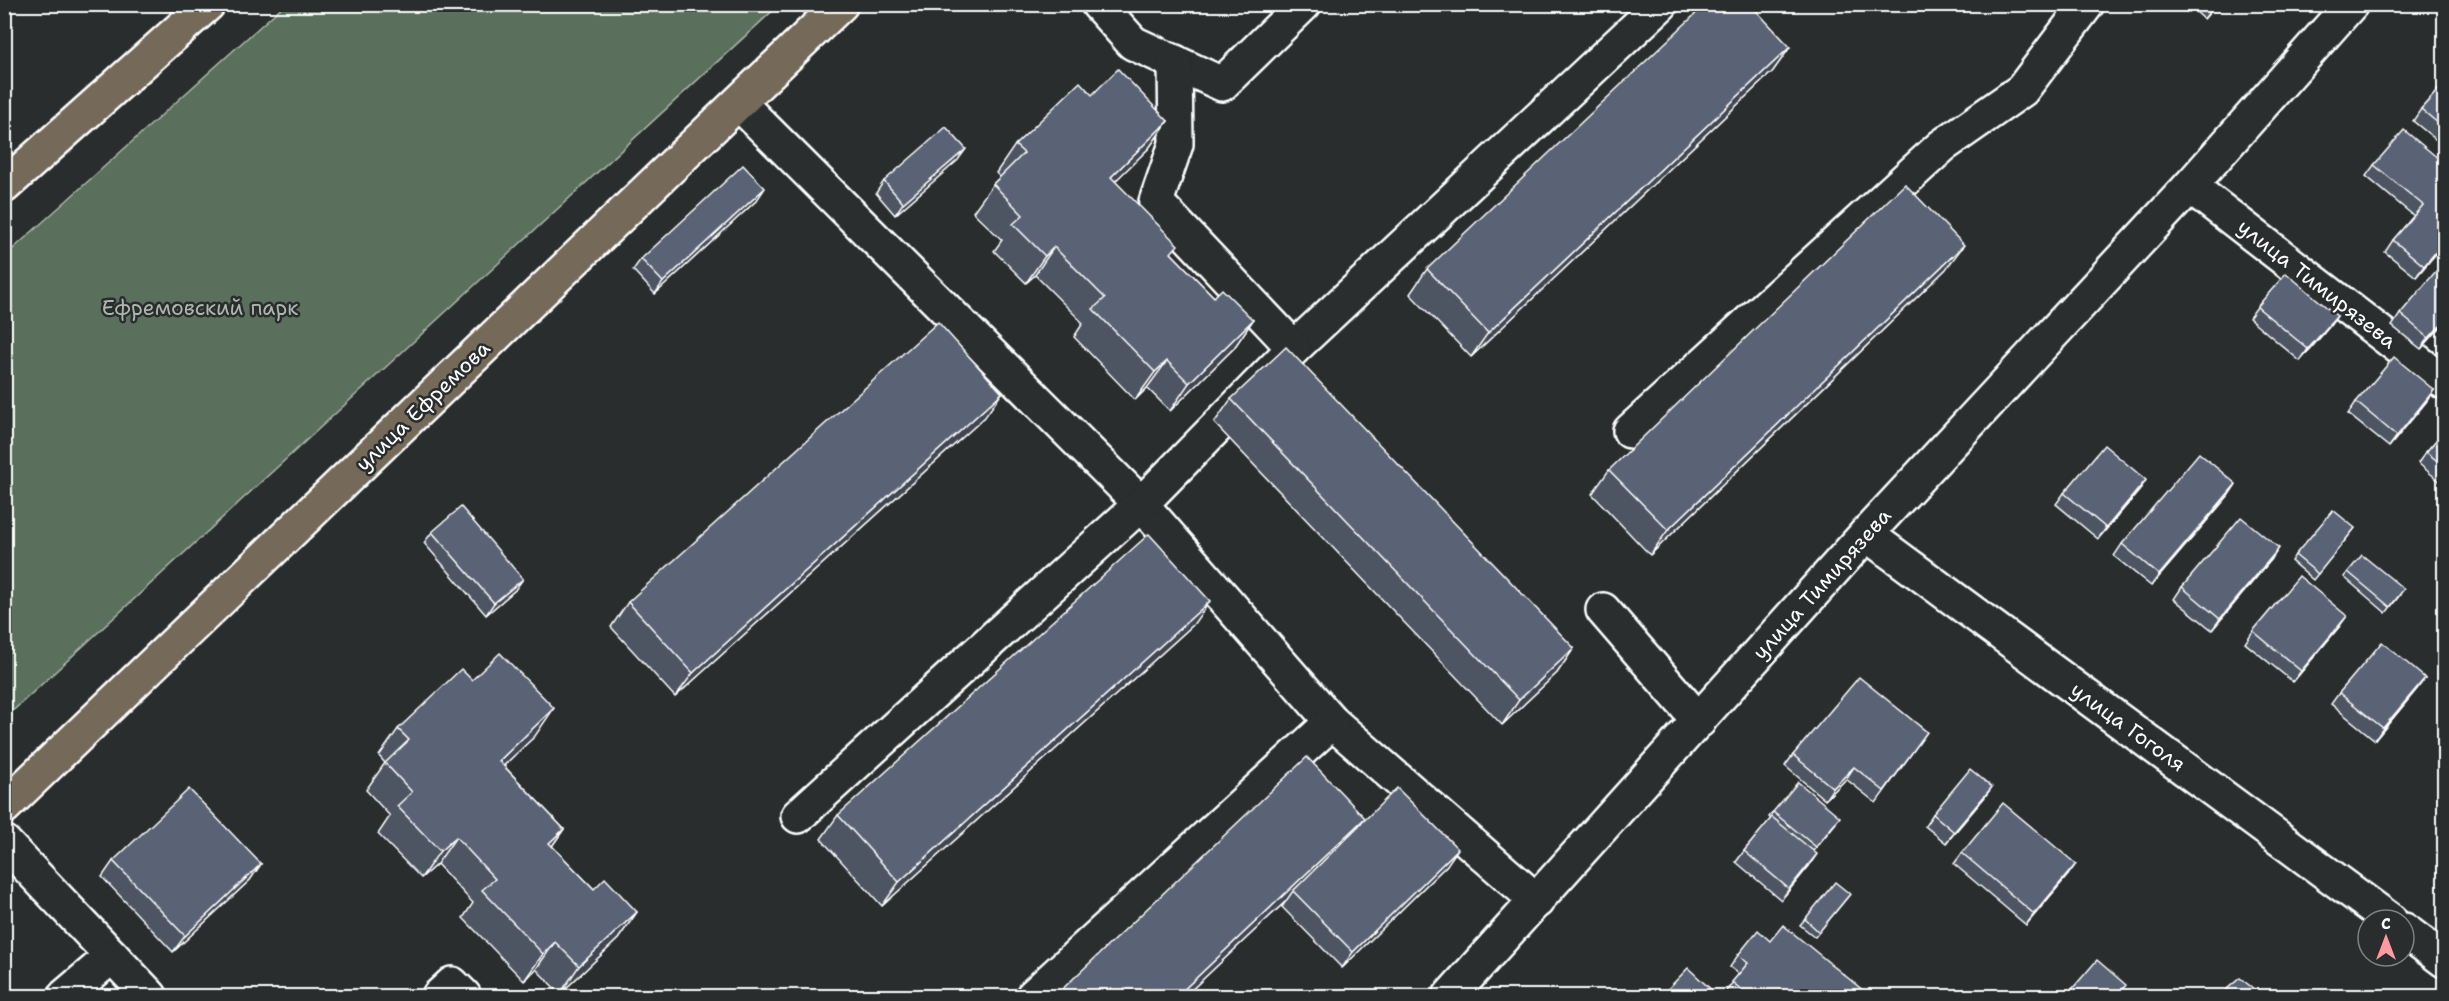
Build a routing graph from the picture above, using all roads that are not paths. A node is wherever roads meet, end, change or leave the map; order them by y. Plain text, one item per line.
1 (208, 4) edge
2 (841, 4) edge
3 (1098, 4) edge
4 (1304, 4) edge
5 (1661, 4) edge
6 (2087, 4) edge
7 (2351, 4) edge
8 (1175, 62) junction
9 (739, 103) junction
10 (4, 186) edge
11 (2190, 186) junction
12 (1294, 348) junction
13 (2445, 382) edge
14 (1630, 431) dead end
15 (1141, 504) junction
16 (1866, 534) junction
17 (1603, 610) dead end
18 (1699, 721) junction
19 (1332, 722) junction
20 (4, 807) edge
21 (798, 816) dead end
22 (4, 842) edge
23 (1537, 901) junction
24 (2374, 908) edge
25 (2416, 939) edge
26 (112, 956) junction
27 (2445, 960) edge
28 (1460, 993) edge
29 (65, 996) edge
30 (150, 996) edge
31 (439, 996) edge
32 (464, 996) edge
33 (1033, 996) edge

1 - 10 main road
2 - 9 main road, улица Ефремова
3 - 8 street
4 - 8 street
5 - 12 street
6 - 14 street
7 - 11 street, улица Тимирязева
8 - 12 street
9 - 15 street
9 - 20 main road, улица Ефремова
11 - 13 street, улица Тимирязева
11 - 16 street, улица Тимирязева
12 - 15 street
15 - 19 street
15 - 21 street
16 - 18 street, улица Тимирязева
16 - 24 street, улица Гоголя
17 - 18 street
18 - 23 street, улица Тимирязева
19 - 23 street
19 - 33 street
22 - 26 street
23 - 28 street, улица Тимирязева
25 - 27 street
26 - 29 street
26 - 30 street
31 - 32 street

